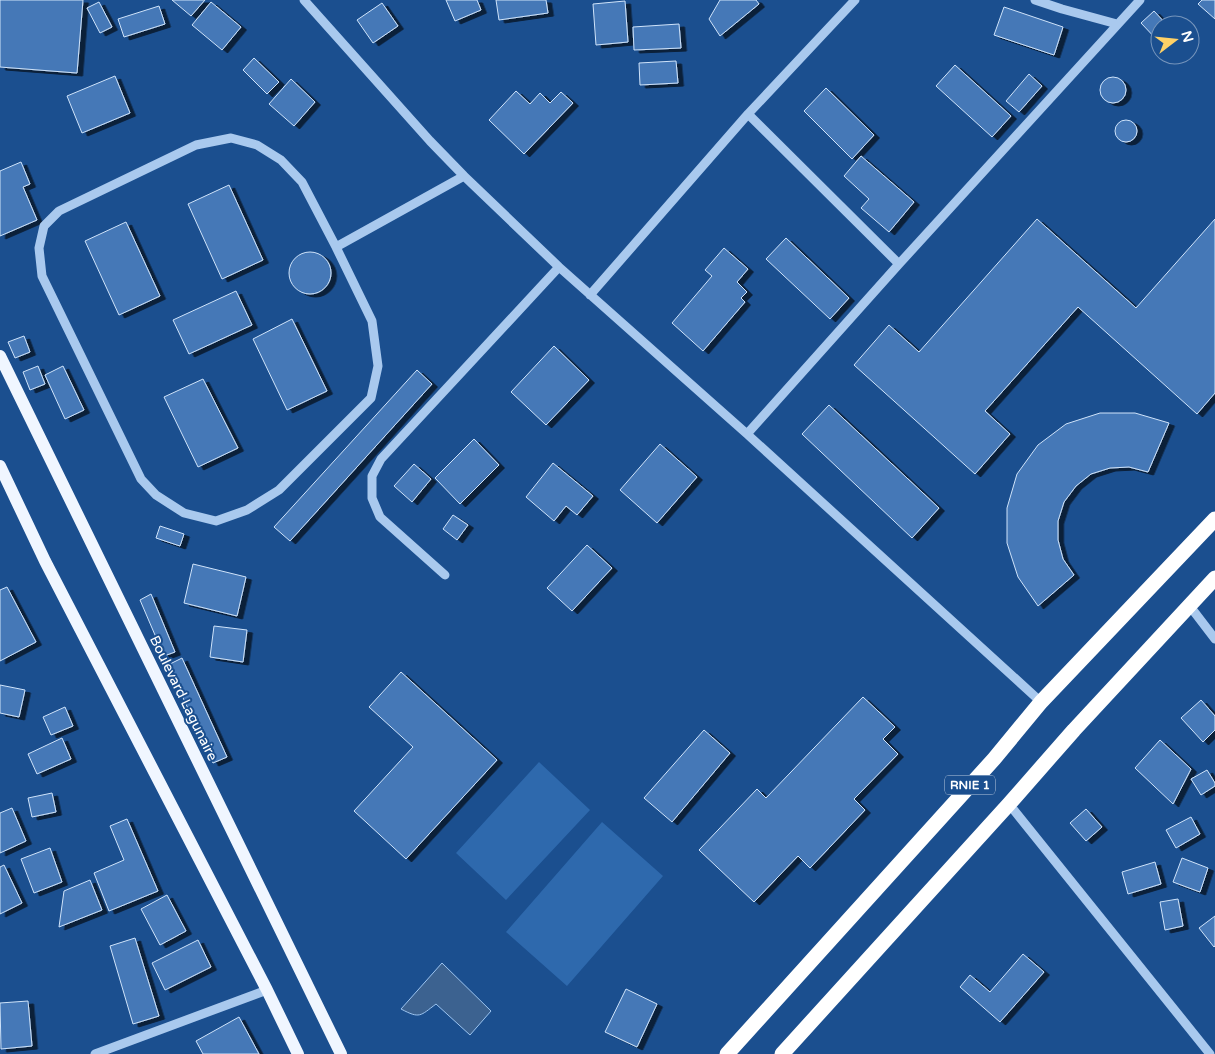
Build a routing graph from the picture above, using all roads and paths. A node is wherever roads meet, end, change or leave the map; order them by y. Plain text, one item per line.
1 (304, 0) edge
2 (855, 0) edge
3 (1035, 0) edge
4 (1140, 0) edge
5 (1117, 24) junction
6 (748, 114) junction
7 (464, 176) junction
8 (336, 247) junction
9 (899, 264) junction
10 (559, 267) junction
11 (590, 295) junction
12 (0, 356) edge
13 (747, 434) junction
14 (0, 466) edge
15 (1215, 519) edge
16 (444, 575) dead end
17 (1215, 578) edge
18 (1189, 606) junction
19 (1215, 639) edge
20 (1041, 702) junction
21 (1009, 804) junction
22 (267, 990) junction
23 (95, 1054) edge
24 (298, 1054) edge
25 (341, 1054) edge
26 (727, 1054) edge
27 (782, 1054) edge
28 (1210, 1054) edge

1 - 7 street
2 - 6 street
3 - 5 street
4 - 5 street
5 - 9 street
6 - 9 street
6 - 11 street
7 - 8 street
7 - 10 street
8 - 8 street
9 - 13 street
10 - 11 street
10 - 16 street
11 - 13 street
12 - 25 main road, Boulevard Lagunaire
13 - 20 street
14 - 22 main road
15 - 20 highway, RNIE 1
17 - 18 highway, RNIE 1
18 - 19 street
18 - 21 highway, RNIE 1
20 - 26 highway, RNIE 1
21 - 27 highway, RNIE 1
21 - 28 street
22 - 23 street
22 - 24 main road

